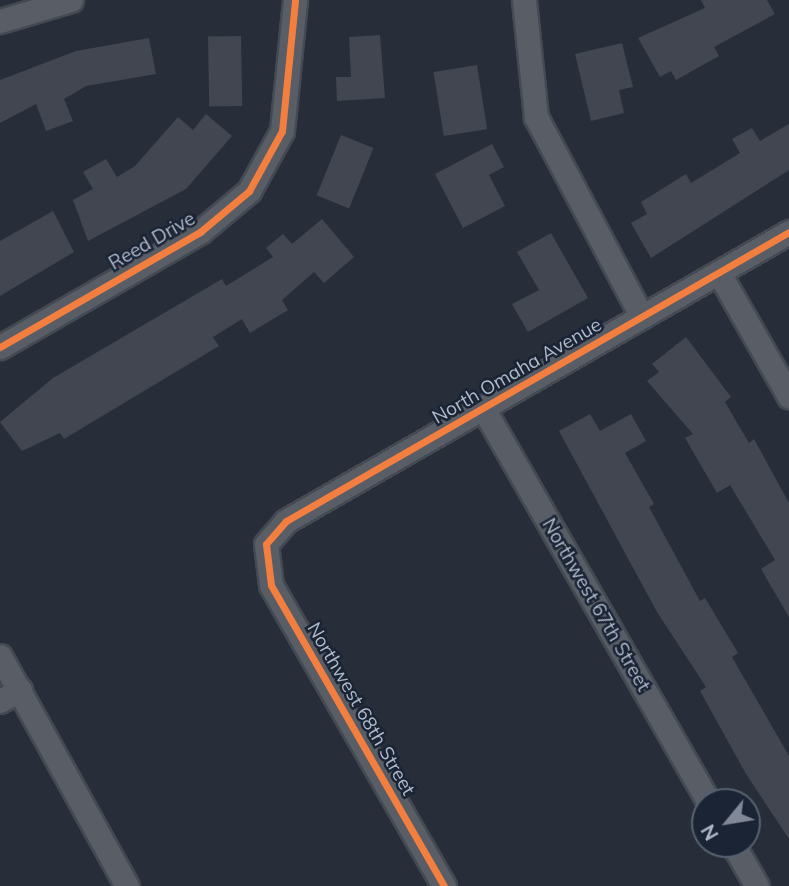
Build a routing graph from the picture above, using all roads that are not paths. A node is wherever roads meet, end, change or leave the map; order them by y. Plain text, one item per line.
1 (71, 0) edge
2 (295, 0) edge
3 (513, 0) edge
4 (534, 0) edge
5 (524, 1) edge
6 (0, 21) edge
7 (789, 232) edge
8 (719, 273) junction
9 (642, 317) junction
10 (0, 347) edge
11 (789, 396) edge
12 (483, 408) junction
13 (266, 544) joint
14 (0, 656) edge
15 (10, 695) edge
16 (701, 788) edge
17 (741, 858) edge
18 (127, 886) edge
19 (444, 886) edge
20 (757, 886) edge

1 - 6 street
2 - 10 street, Reed Drive
3 - 5 street
4 - 5 street
5 - 9 street
7 - 8 street, North Omaha Avenue
8 - 9 street, North Omaha Avenue
8 - 11 street
9 - 12 street, North Omaha Avenue
12 - 13 street, North Omaha Avenue
12 - 16 street, Northwest 67th Street
13 - 19 street, Northwest 68th Street
14 - 15 street
15 - 18 street
17 - 20 street

